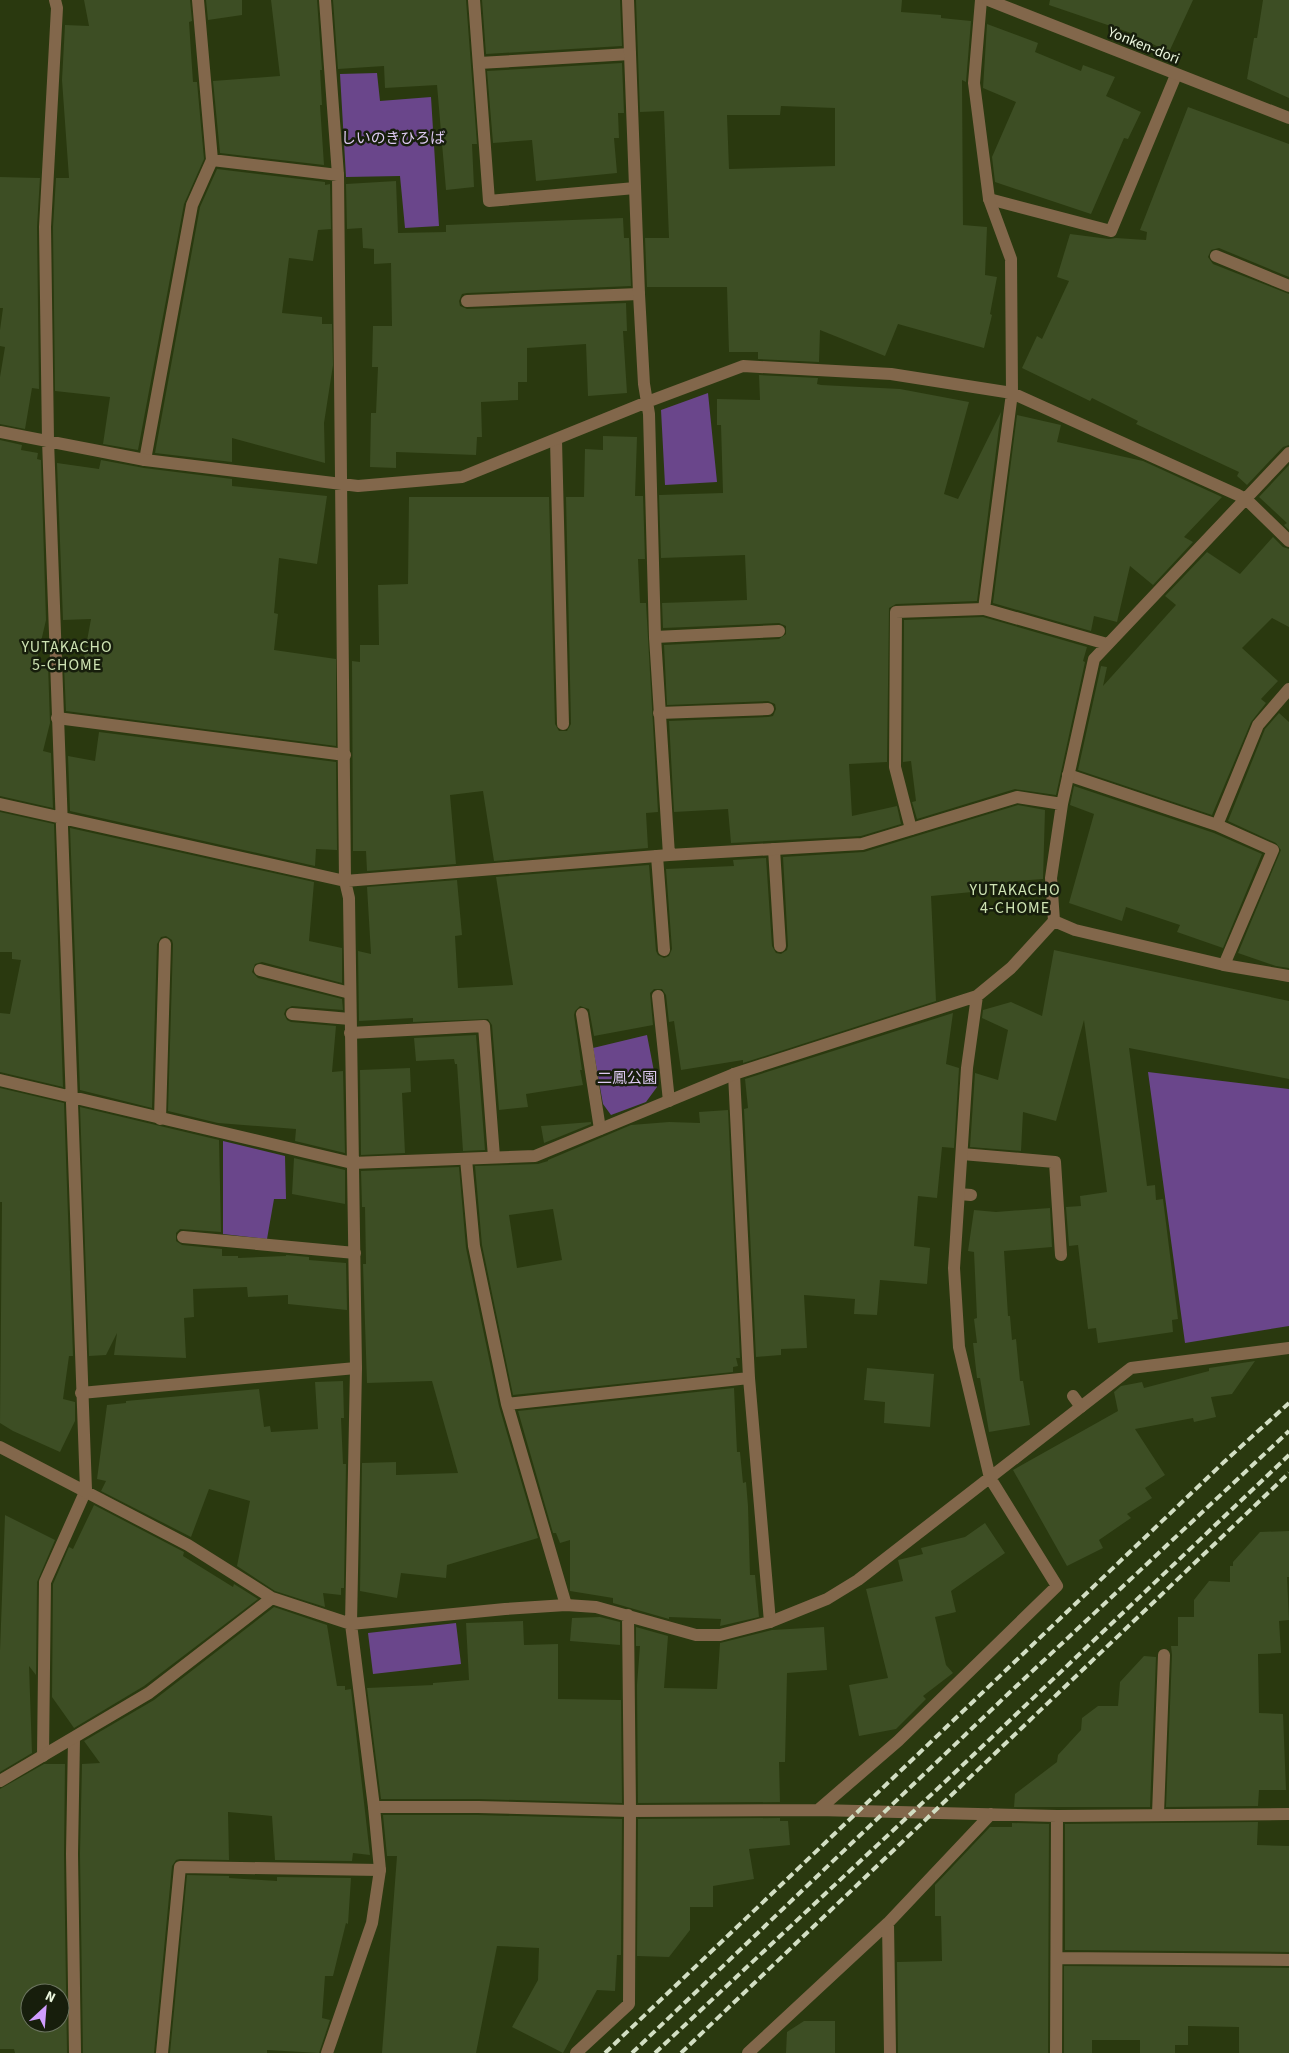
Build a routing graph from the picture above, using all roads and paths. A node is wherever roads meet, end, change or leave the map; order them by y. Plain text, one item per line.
1 (55, 0) edge
2 (198, 0) edge
3 (325, 0) edge
4 (474, 0) edge
5 (628, 0) edge
6 (981, 0) edge
7 (988, 0) edge
8 (630, 54) junction
9 (479, 63) junction
10 (1176, 75) junction
11 (1289, 118) edge
12 (212, 160) junction
13 (338, 175) junction
14 (635, 188) junction
15 (989, 199) junction
16 (1216, 256) dead end
17 (1289, 286) edge
18 (639, 294) junction
19 (467, 301) dead end
20 (1012, 393) junction
21 (647, 402) junction
22 (0, 432) edge
23 (48, 440) junction
24 (556, 440) junction
25 (1289, 453) edge
26 (145, 460) junction
27 (343, 485) junction
28 (1246, 499) junction
29 (1289, 541) edge
30 (984, 609) junction
31 (779, 631) dead end
32 (655, 636) junction
33 (1107, 644) junction
34 (1289, 689) edge
35 (768, 709) dead end
36 (659, 713) junction
37 (57, 718) junction
38 (563, 724) dead end
39 (345, 755) junction
40 (1068, 775) junction
41 (0, 804) edge
42 (1062, 804) junction
43 (60, 818) junction
44 (1217, 825) junction
45 (911, 829) junction
46 (774, 849) junction
47 (663, 856) junction
48 (345, 881) junction
49 (1054, 921) junction
50 (165, 944) dead end
51 (780, 946) dead end
52 (664, 950) dead end
53 (1224, 966) junction
54 (260, 970) dead end
55 (1289, 976) edge
56 (350, 993) junction
57 (974, 993) junction
58 (658, 996) dead end
59 (292, 1014) dead end
60 (582, 1014) dead end
61 (350, 1019) junction
62 (350, 1033) junction
63 (734, 1074) junction
64 (0, 1080) edge
65 (71, 1097) junction
66 (669, 1101) junction
67 (160, 1119) junction
68 (600, 1129) junction
69 (962, 1154) junction
70 (494, 1157) junction
71 (466, 1159) junction
72 (352, 1163) junction
73 (183, 1237) dead end
74 (354, 1253) junction
75 (1061, 1256) dead end
76 (1289, 1348) edge
77 (356, 1368) junction
78 (749, 1378) junction
79 (81, 1393) junction
80 (1073, 1396) dead end
81 (506, 1404) junction
82 (1081, 1407) junction
83 (0, 1447) edge
84 (990, 1478) junction
85 (86, 1490) junction
86 (272, 1598) junction
87 (566, 1605) junction
88 (628, 1615) junction
89 (770, 1622) junction
90 (351, 1624) junction
91 (1164, 1655) dead end
92 (74, 1739) junction
93 (43, 1756) junction
94 (0, 1781) edge
95 (374, 1807) junction
96 (818, 1810) junction
97 (630, 1811) junction
98 (991, 1814) junction
99 (1158, 1814) junction
100 (1289, 1814) edge
101 (1057, 1816) junction
102 (380, 1870) junction
103 (888, 1923) junction
104 (1057, 1958) junction
105 (1289, 1960) edge
106 (75, 2053) edge
107 (162, 2053) edge
108 (327, 2053) edge
109 (576, 2053) edge
110 (748, 2053) edge
111 (890, 2053) edge
112 (1056, 2053) edge

1 - 23 street
2 - 12 street
3 - 13 street
4 - 9 street
5 - 8 street
6 - 15 street
7 - 10 street, Yonken-dori
8 - 9 street
8 - 14 street
9 - 14 street
10 - 11 street, Yonken-dori
10 - 15 street
12 - 13 street
12 - 26 street
13 - 27 street
14 - 18 street
15 - 20 street
16 - 17 street
18 - 19 street
18 - 21 street
20 - 21 street
20 - 28 street
20 - 30 street
21 - 24 street
21 - 32 street
22 - 23 street
23 - 26 street
23 - 37 street
24 - 27 street
24 - 38 street
25 - 28 street
26 - 27 street
27 - 39 street
28 - 29 street
28 - 33 street
30 - 33 street
30 - 45 street
31 - 32 street
32 - 36 street
33 - 40 street
34 - 44 street
35 - 36 street
36 - 47 street
37 - 39 street
37 - 43 street
39 - 48 street
40 - 42 street
40 - 44 street
41 - 43 street
42 - 45 street
42 - 49 street
43 - 48 street
43 - 65 street
44 - 53 street
45 - 46 street
46 - 47 street
46 - 51 street
47 - 48 street
47 - 52 street
48 - 56 street
49 - 53 street
49 - 57 street
50 - 67 street
53 - 55 street
54 - 56 street
56 - 61 street
57 - 63 street
57 - 69 street
58 - 66 street
59 - 61 street
60 - 68 street
61 - 62 street
62 - 70 street
62 - 72 street
63 - 66 street
63 - 78 street
64 - 65 street
65 - 67 street
65 - 79 street
66 - 68 street
67 - 72 street
68 - 70 street
69 - 75 street
69 - 84 street
70 - 71 street
71 - 72 street
71 - 81 street
72 - 74 street
73 - 74 street
74 - 77 street
76 - 82 street
77 - 79 street
77 - 90 street
78 - 81 street
78 - 89 street
79 - 85 street
80 - 82 street
81 - 87 street
82 - 84 street
83 - 85 street
84 - 89 street
84 - 96 street
85 - 86 street
85 - 93 street
86 - 90 street
86 - 92 street
87 - 88 street
87 - 90 street
88 - 89 street
88 - 97 street
90 - 95 street
91 - 99 street
92 - 93 street
92 - 106 street
93 - 94 street
95 - 97 street
95 - 102 street
96 - 97 street
96 - 98 street
97 - 109 street
98 - 101 street
98 - 103 street
99 - 100 street
99 - 101 street
101 - 104 street
102 - 107 street
102 - 108 street
103 - 110 street
103 - 111 street
104 - 105 street
104 - 112 street

